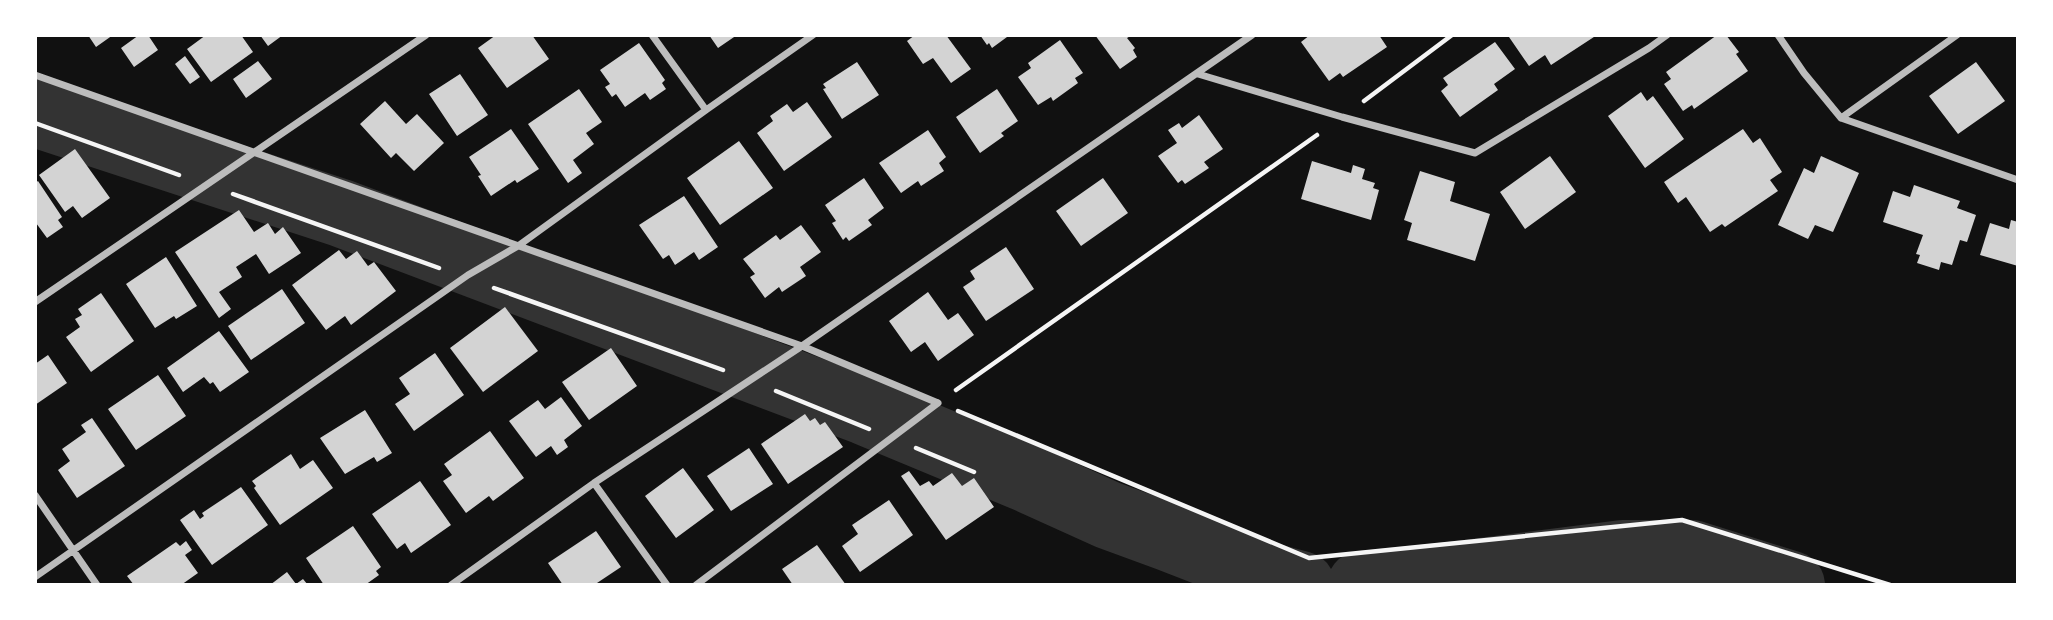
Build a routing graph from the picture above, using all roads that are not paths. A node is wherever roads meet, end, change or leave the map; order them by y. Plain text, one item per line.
1 (426, 35) edge
2 (652, 35) edge
3 (813, 35) edge
4 (1252, 35) edge
5 (1667, 35) edge
6 (1779, 35) edge
7 (1957, 35) edge
8 (1198, 74) junction
9 (35, 75) edge
10 (706, 110) junction
11 (1841, 118) junction
12 (255, 153) junction
13 (2018, 180) edge
14 (518, 246) junction
15 (35, 302) edge
16 (802, 346) junction
17 (594, 483) junction
18 (35, 495) edge
19 (73, 550) junction
20 (35, 577) edge
21 (97, 585) edge
22 (451, 585) edge
23 (667, 585) edge
24 (696, 585) edge

1 - 12 street
2 - 10 street
3 - 10 street
4 - 8 street
5 - 8 street
6 - 11 street
7 - 11 street
8 - 16 street
9 - 12 street
10 - 14 street
11 - 13 street
12 - 14 street
12 - 15 street
14 - 16 street
14 - 19 street
16 - 17 street
16 - 24 street
17 - 22 street
17 - 23 street
18 - 19 street
19 - 20 street
19 - 21 street

